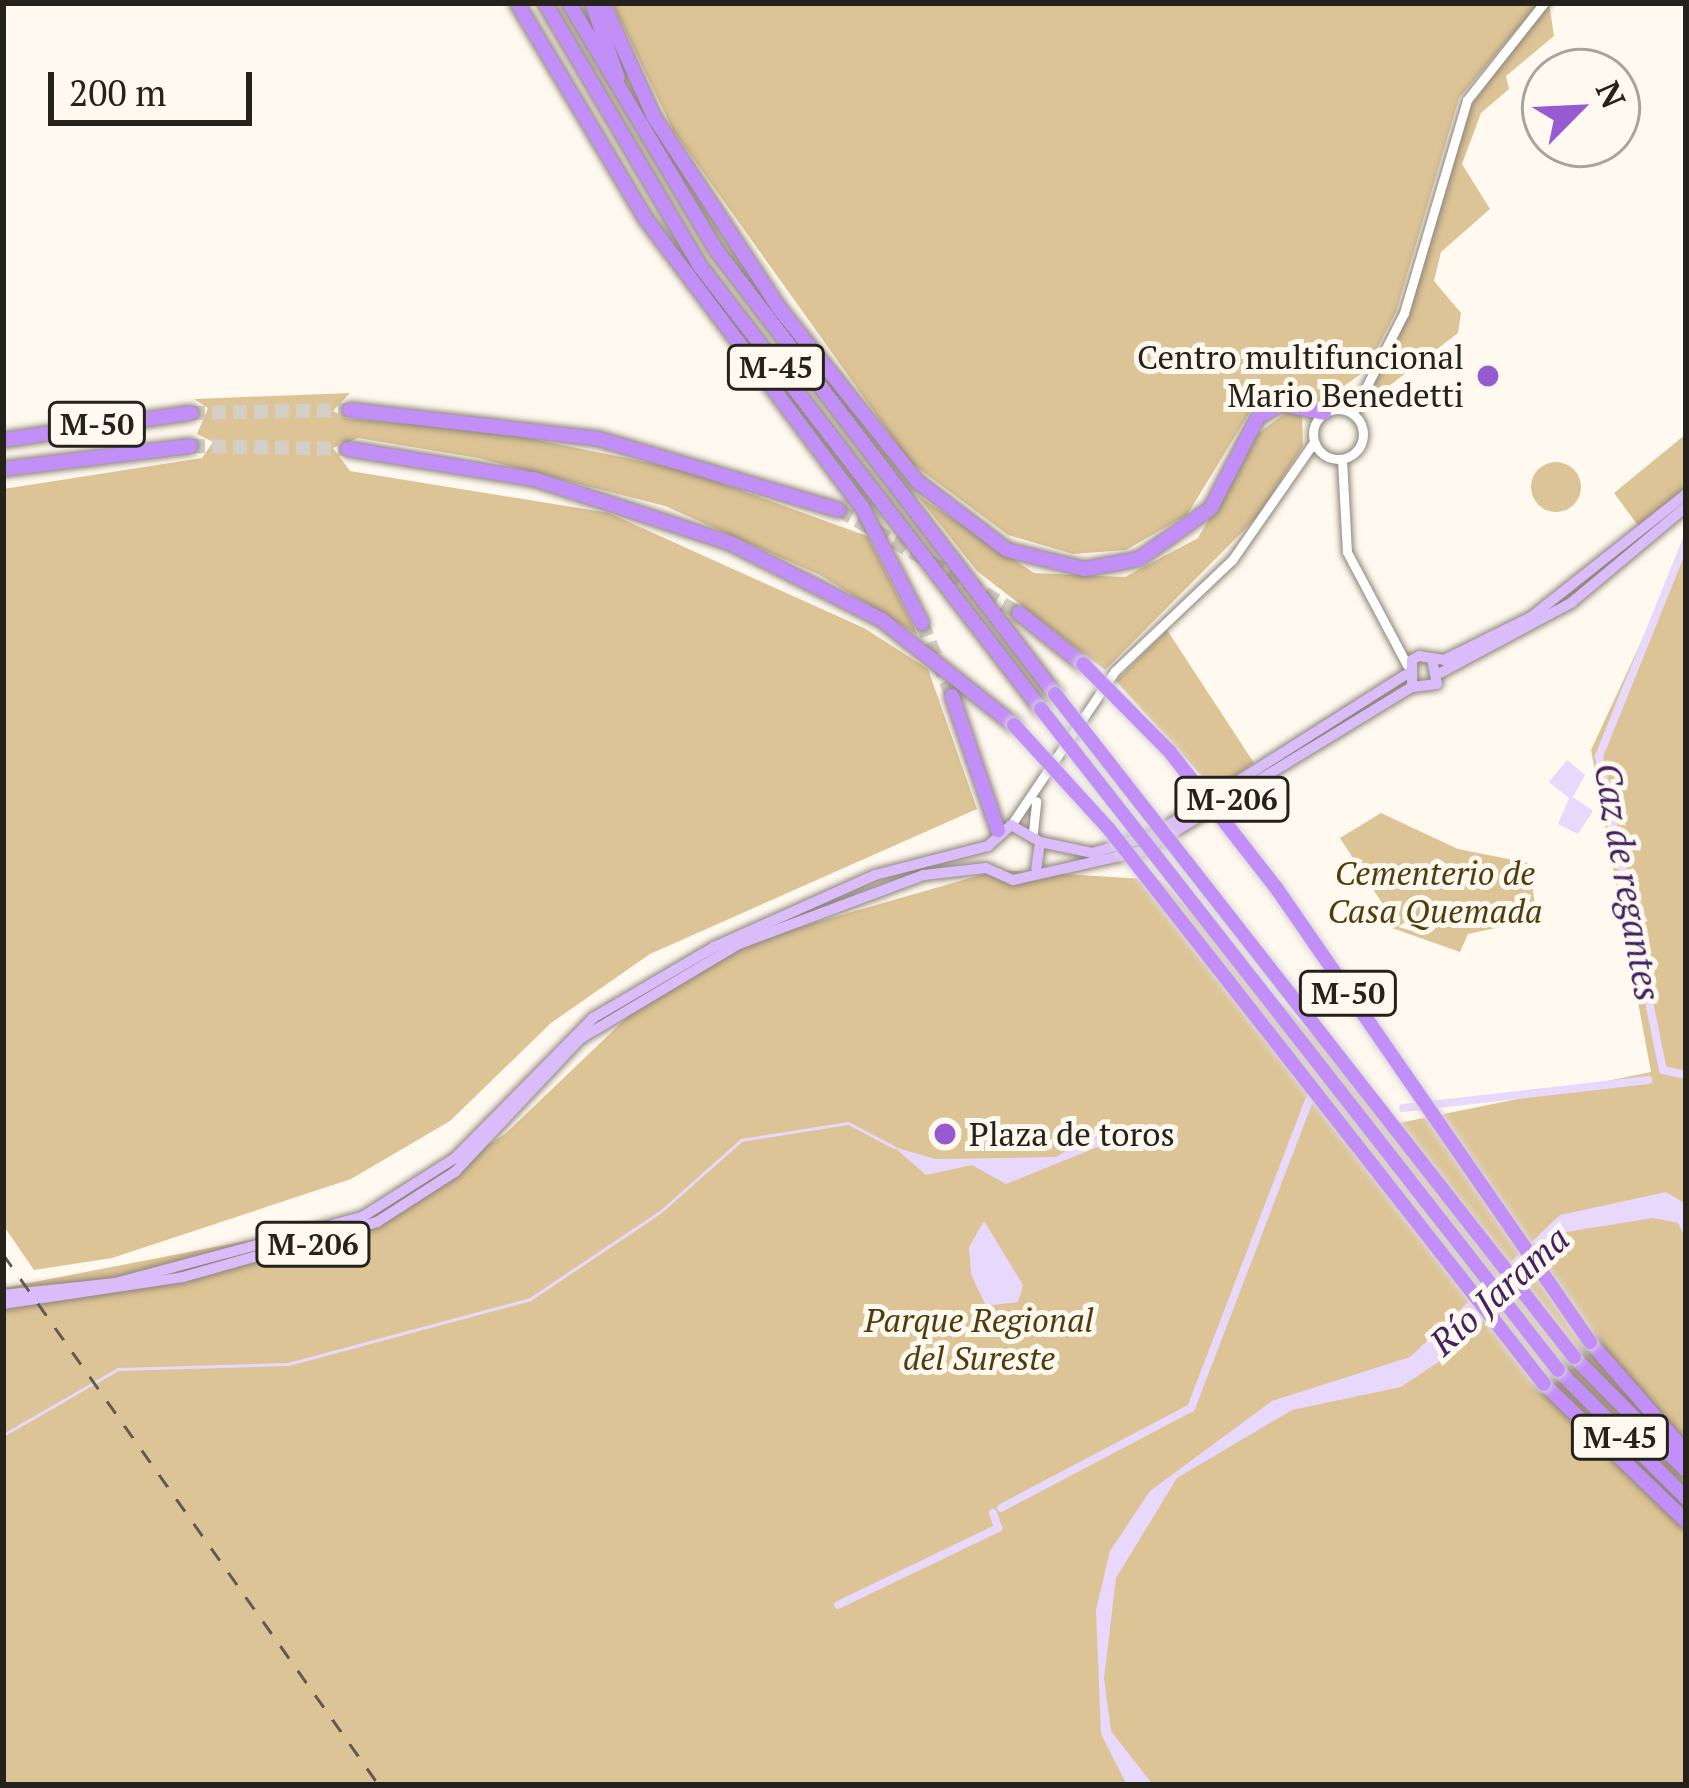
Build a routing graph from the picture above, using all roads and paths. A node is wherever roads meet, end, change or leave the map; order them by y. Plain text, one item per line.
1 (522, 3) edge
2 (545, 3) edge
3 (569, 3) edge
4 (592, 3) edge
5 (603, 3) edge
6 (1544, 3) edge
7 (579, 73) junction
8 (636, 127) junction
9 (1368, 377) junction
10 (350, 410) tunnel mouth
11 (1330, 411) junction
12 (191, 413) tunnel mouth
13 (1353, 413) junction
14 (3, 440) edge
15 (1314, 442) junction
16 (191, 446) tunnel mouth
17 (347, 449) tunnel mouth
18 (1321, 453) junction
19 (1342, 460) junction
20 (1304, 464) junction
21 (3, 469) edge
22 (1686, 494) edge
23 (1686, 507) edge
24 (839, 510) tunnel mouth
25 (1019, 613) tunnel mouth
26 (922, 622) tunnel mouth
27 (1399, 640) junction
28 (1426, 658) junction
29 (1406, 670) junction
30 (1440, 673) junction
31 (1412, 687) junction
32 (952, 696) tunnel mouth
33 (1036, 796) junction
34 (1004, 828) junction
35 (1036, 837) junction
36 (988, 846) junction
37 (993, 869) junction
38 (1036, 869) junction
39 (3, 1295) edge
40 (3, 1304) edge
41 (1686, 1451) edge
42 (1686, 1470) edge
43 (1686, 1498) edge
44 (1686, 1521) edge

1 - 7 highway
1 - 26 highway
2 - 7 highway, M-45
3 - 8 highway, M-45
4 - 8 highway
5 - 11 highway
6 - 9 street
7 - 43 highway, M-45, bridge
8 - 42 highway, M-45, bridge
9 - 11 street
9 - 13 street
10 - 24 highway
11 - 13 street
11 - 15 street
12 - 14 highway, M-50
13 - 19 street
15 - 18 street
15 - 20 street
16 - 21 highway, M-50
17 - 44 highway, M-50, bridge
18 - 19 street
18 - 20 street
19 - 27 street
20 - 33 street
22 - 28 main road, M-206
23 - 30 main road, M-206
25 - 41 highway, M-50, bridge
27 - 28 street
27 - 29 street
28 - 29 main road, M-206
28 - 30 main road
29 - 31 main road
29 - 35 main road, M-206
30 - 31 main road, M-206
31 - 38 main road, M-206
32 - 34 highway
33 - 34 street
33 - 35 street
34 - 35 main road, M-206
34 - 36 main road
35 - 38 main road
36 - 37 main road
36 - 39 main road, M-206
37 - 38 main road, M-206
37 - 40 main road, M-206

